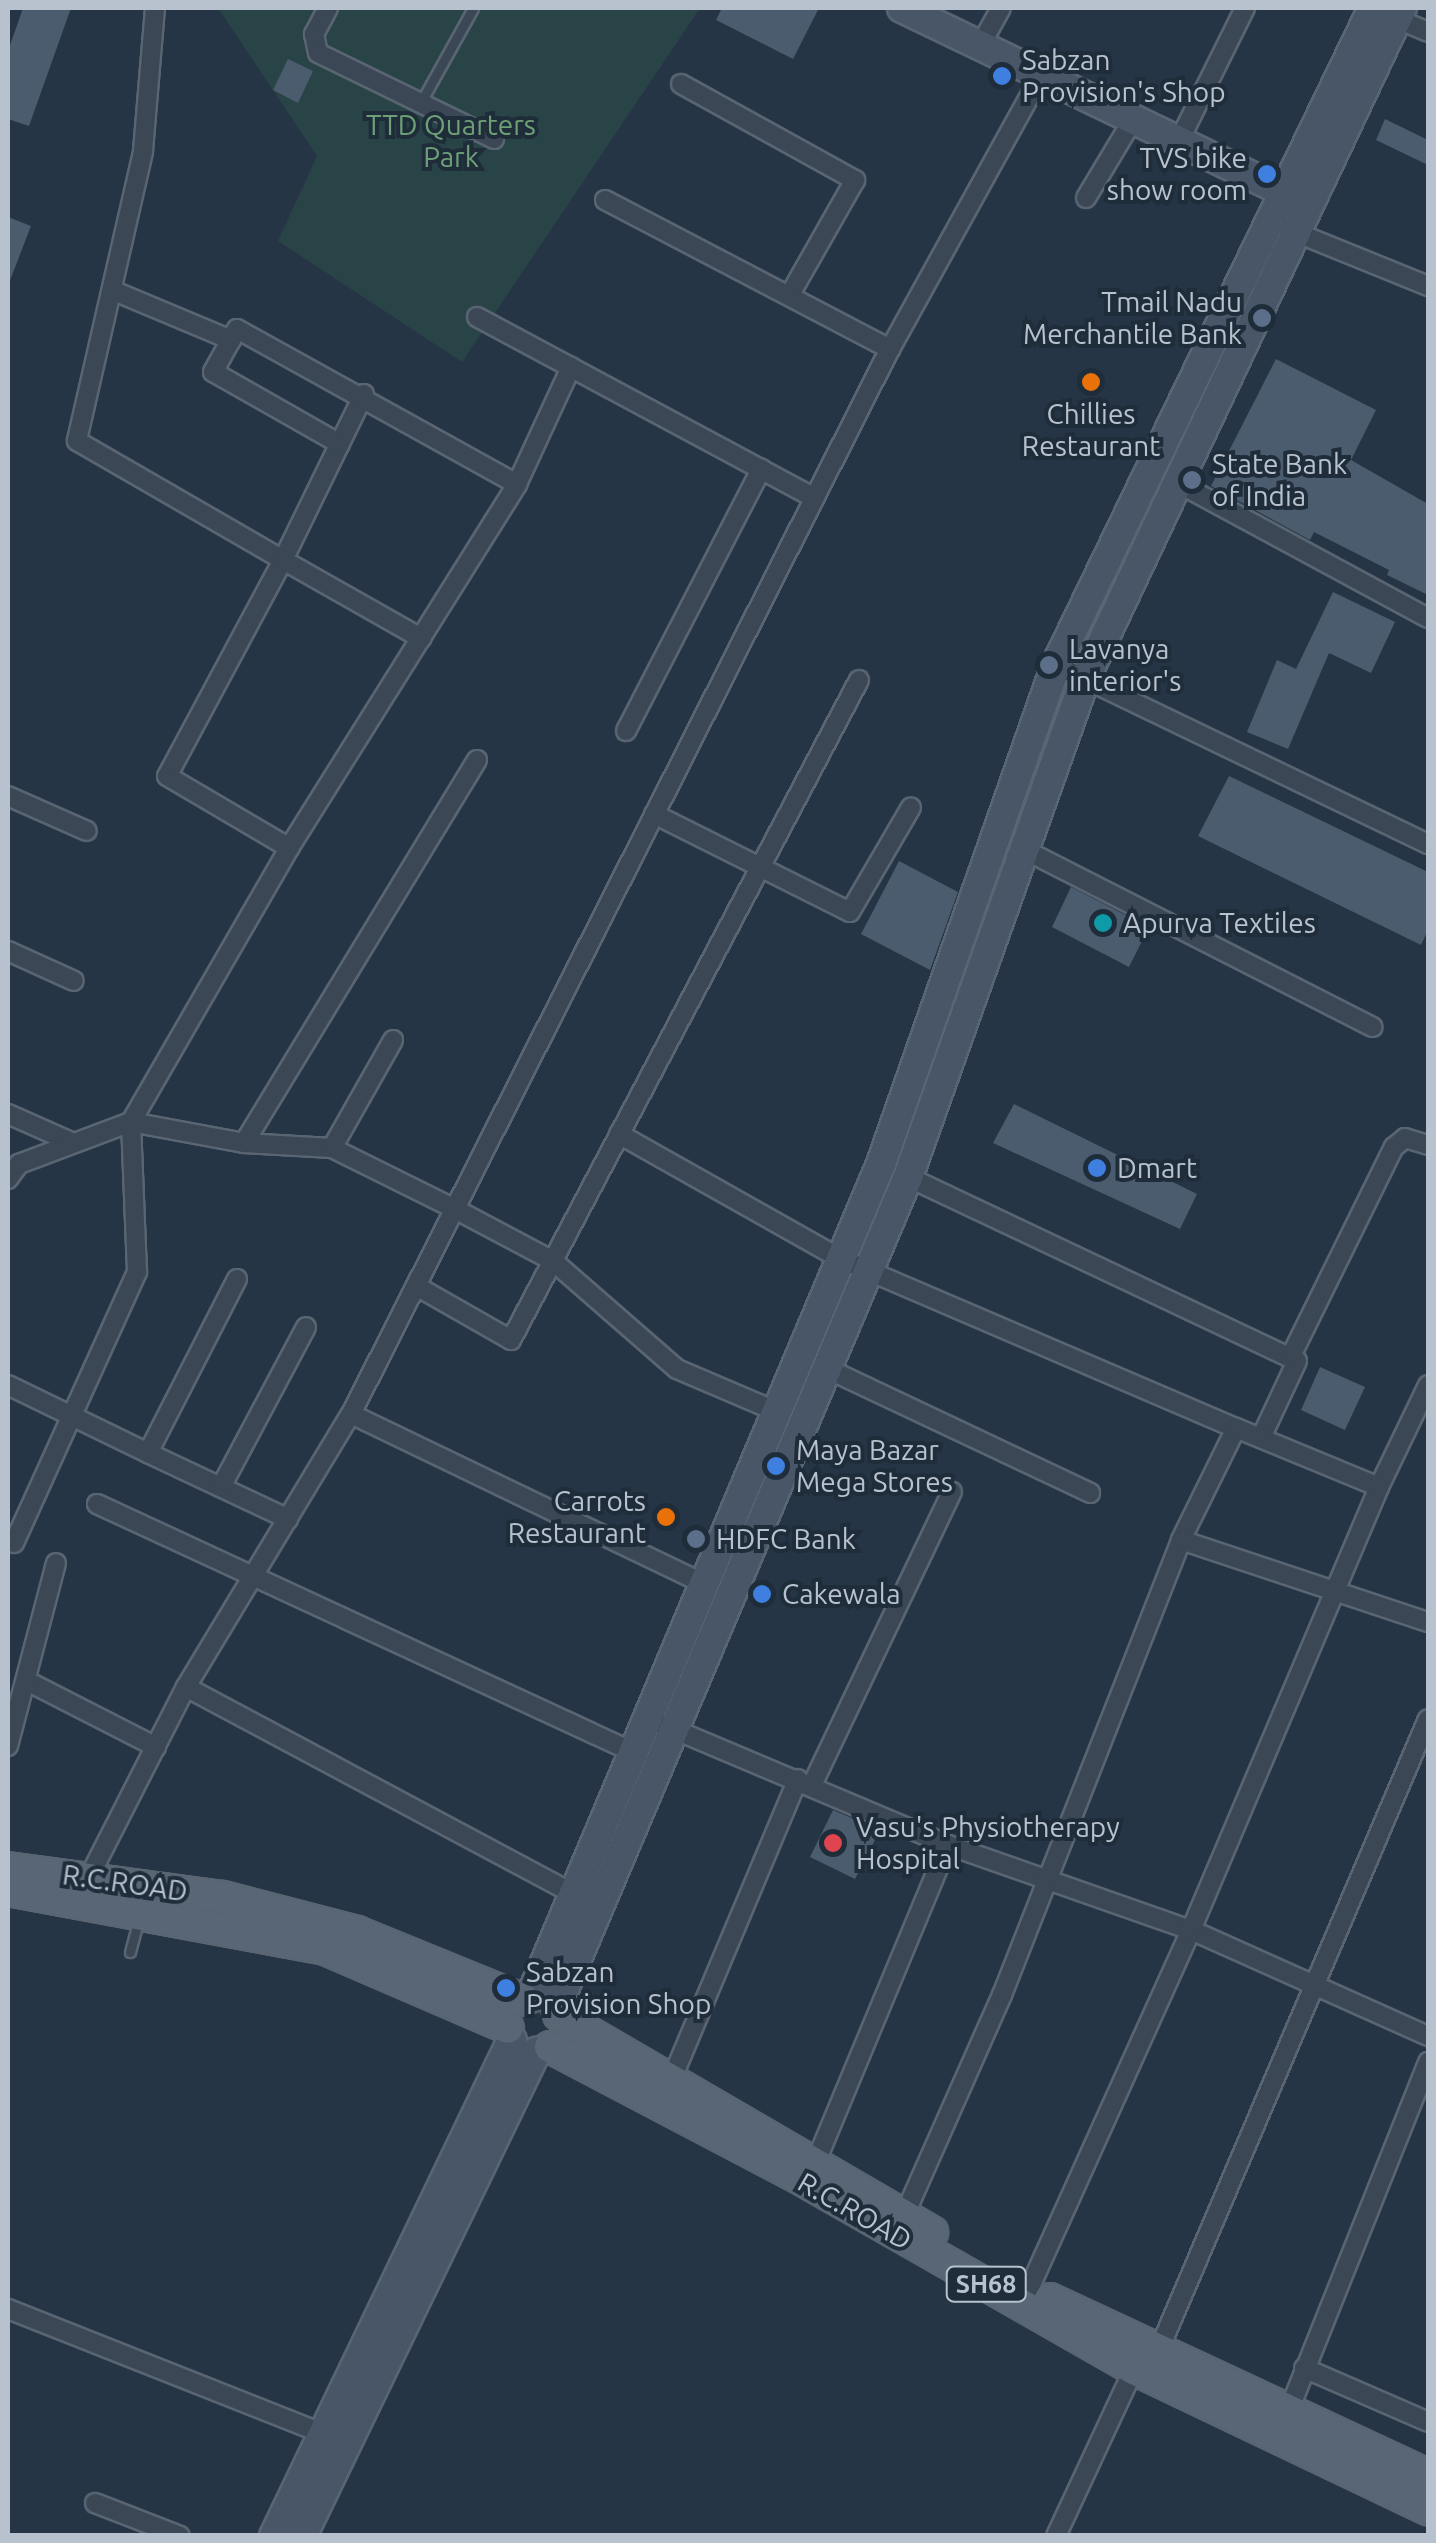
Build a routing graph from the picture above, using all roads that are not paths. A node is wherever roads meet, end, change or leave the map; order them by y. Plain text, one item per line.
1 (155, 8) edge
2 (328, 8) edge
3 (473, 8) edge
4 (902, 8) edge
5 (1001, 8) edge
6 (1245, 8) edge
7 (1382, 10) edge
8 (1428, 32) edge
9 (980, 46) junction
10 (1041, 76) junction
11 (680, 84) dead end
12 (421, 102) junction
13 (1132, 121) junction
14 (494, 139) dead end
15 (1178, 143) junction
16 (1086, 198) dead end
17 (1299, 199) junction
18 (606, 200) dead end
19 (1272, 222) junction
20 (1299, 233) junction
21 (1428, 286) edge
22 (114, 291) junction
23 (789, 296) junction
24 (477, 317) dead end
25 (231, 340) junction
26 (890, 349) junction
27 (571, 367) junction
28 (364, 394) junction
29 (340, 444) junction
30 (761, 469) junction
31 (517, 484) junction
32 (1180, 484) junction
33 (814, 498) junction
34 (283, 560) junction
35 (1428, 618) edge
36 (421, 638) junction
37 (1056, 665) junction
38 (1086, 679) junction
39 (859, 680) dead end
40 (626, 731) dead end
41 (477, 760) dead end
42 (8, 796) edge
43 (911, 807) dead end
44 (654, 814) junction
45 (87, 831) dead end
46 (1428, 844) edge
47 (290, 848) junction
48 (1025, 850) junction
49 (755, 866) junction
50 (8, 951) edge
51 (74, 981) dead end
52 (1373, 1027) dead end
53 (393, 1040) dead end
54 (8, 1114) edge
55 (131, 1122) junction
56 (620, 1134) junction
57 (71, 1142) junction
58 (244, 1143) junction
59 (1428, 1146) edge
60 (332, 1148) junction
61 (908, 1178) junction
62 (8, 1179) edge
63 (452, 1208) junction
64 (840, 1259) junction
65 (554, 1262) junction
66 (868, 1270) junction
67 (237, 1279) dead end
68 (418, 1286) junction
69 (306, 1327) dead end
70 (1290, 1358) junction
71 (828, 1369) junction
72 (8, 1384) edge
73 (1428, 1385) edge
74 (778, 1412) junction
75 (351, 1414) junction
76 (75, 1418) junction
77 (1236, 1428) junction
78 (1260, 1438) junction
79 (148, 1453) junction
80 (221, 1487) junction
81 (1379, 1487) junction
82 (952, 1492) dead end
83 (1090, 1492) dead end
84 (97, 1504) dead end
85 (288, 1519) junction
86 (1181, 1540) junction
87 (14, 1542) dead end
88 (56, 1563) dead end
89 (254, 1573) junction
90 (708, 1586) junction
91 (1334, 1588) junction
92 (1428, 1622) edge
93 (26, 1682) junction
94 (186, 1688) junction
95 (1428, 1720) edge
96 (664, 1725) junction
97 (8, 1746) edge
98 (156, 1748) junction
99 (637, 1754) junction
100 (805, 1782) junction
101 (948, 1845) junction
102 (8, 1868) edge
103 (1047, 1878) junction
104 (83, 1889) junction
105 (8, 1890) edge
106 (578, 1896) junction
107 (141, 1910) junction
108 (1191, 1930) junction
109 (130, 1952) dead end
110 (1316, 1982) junction
111 (542, 2005) junction
112 (1428, 2036) edge
113 (526, 2042) junction
114 (1428, 2062) edge
115 (673, 2076) junction
116 (816, 2159) junction
117 (904, 2216) junction
118 (1029, 2289) junction
119 (8, 2309) edge
120 (1146, 2360) junction
121 (1304, 2368) junction
122 (356, 2395) junction
123 (1288, 2410) junction
124 (1428, 2422) edge
125 (324, 2434) junction
126 (1424, 2484) edge
127 (95, 2503) dead end
128 (180, 2536) edge
129 (274, 2536) edge
130 (302, 2536) edge
131 (1056, 2536) edge

1 - 22 street
2 - 12 street
3 - 12 lane
4 - 9 street
5 - 9 street
6 - 15 street
7 - 8 street
7 - 17 street
9 - 10 street
10 - 13 street
10 - 26 street
11 - 23 street
12 - 14 street
13 - 15 street
13 - 16 street
15 - 17 street
17 - 19 street
17 - 20 street
18 - 23 street
19 - 20 street
19 - 37 street
20 - 21 street
20 - 32 street
22 - 25 street
22 - 34 street
23 - 26 street
24 - 27 street
25 - 28 street
25 - 29 street
26 - 33 street
27 - 30 street
27 - 31 street
28 - 29 street
28 - 31 street
29 - 34 street
30 - 33 street
30 - 40 street
31 - 36 street
32 - 35 street
32 - 38 street
33 - 44 street
34 - 36 street
34 - 47 street
36 - 47 street
37 - 38 street
37 - 64 street
38 - 46 street
38 - 48 street
39 - 49 street
41 - 58 street
42 - 45 street
43 - 49 street
44 - 49 street
44 - 63 street
47 - 55 street
48 - 52 street
48 - 61 street
49 - 56 street
50 - 51 street
53 - 60 street
54 - 57 street
55 - 57 street
55 - 58 street
55 - 76 street
56 - 64 street
56 - 65 street
57 - 62 street
58 - 60 street
59 - 70 street
60 - 63 street
61 - 66 street
61 - 70 street
63 - 65 street
63 - 68 street
64 - 66 street
64 - 74 street
65 - 68 street
65 - 74 street
66 - 71 street
66 - 77 street
67 - 79 street
68 - 75 street
69 - 80 street
70 - 78 street
71 - 83 street
71 - 96 street
72 - 76 street
73 - 81 street
74 - 90 street
75 - 85 street
75 - 90 street
76 - 79 street
76 - 87 street
77 - 78 street
77 - 86 street
78 - 81 street
79 - 80 street
80 - 85 street
81 - 91 street
82 - 100 street
84 - 89 street
85 - 89 street
86 - 91 street
86 - 103 street
88 - 93 street
89 - 94 street
89 - 99 street
90 - 96 street
91 - 92 street
91 - 108 street
93 - 97 street
93 - 98 street
94 - 98 street
94 - 106 street
95 - 110 street
96 - 99 street
96 - 100 street
96 - 111 street
98 - 104 street
99 - 106 street
100 - 101 street
100 - 115 street
101 - 103 street
101 - 116 street
102 - 104 main road, R.C.ROAD
103 - 108 street
103 - 117 street
104 - 105 main road, R.C.ROAD
104 - 107 main road, R.C.ROAD
104 - 111 main road, R.C.ROAD
106 - 111 street
107 - 109 lane
107 - 113 main road, R.C.ROAD
108 - 110 street
108 - 118 street
110 - 112 street
110 - 120 street
111 - 113 main road
111 - 113 main road
111 - 115 main road, R.C.ROAD / SH68
113 - 120 main road, R.C.ROAD / SH68
113 - 122 street
114 - 121 street
115 - 116 main road, R.C.ROAD / SH68
116 - 117 main road, R.C.ROAD / SH68
117 - 118 main road, R.C.ROAD / SH68
118 - 120 main road, R.C.ROAD / SH68
119 - 125 street
120 - 123 main road, R.C.ROAD / SH68
120 - 126 main road, R.C.ROAD / SH68
120 - 131 street
121 - 123 street
121 - 124 street
122 - 125 street
122 - 130 street
123 - 126 main road, R.C.ROAD / SH68
125 - 129 street
127 - 128 street

